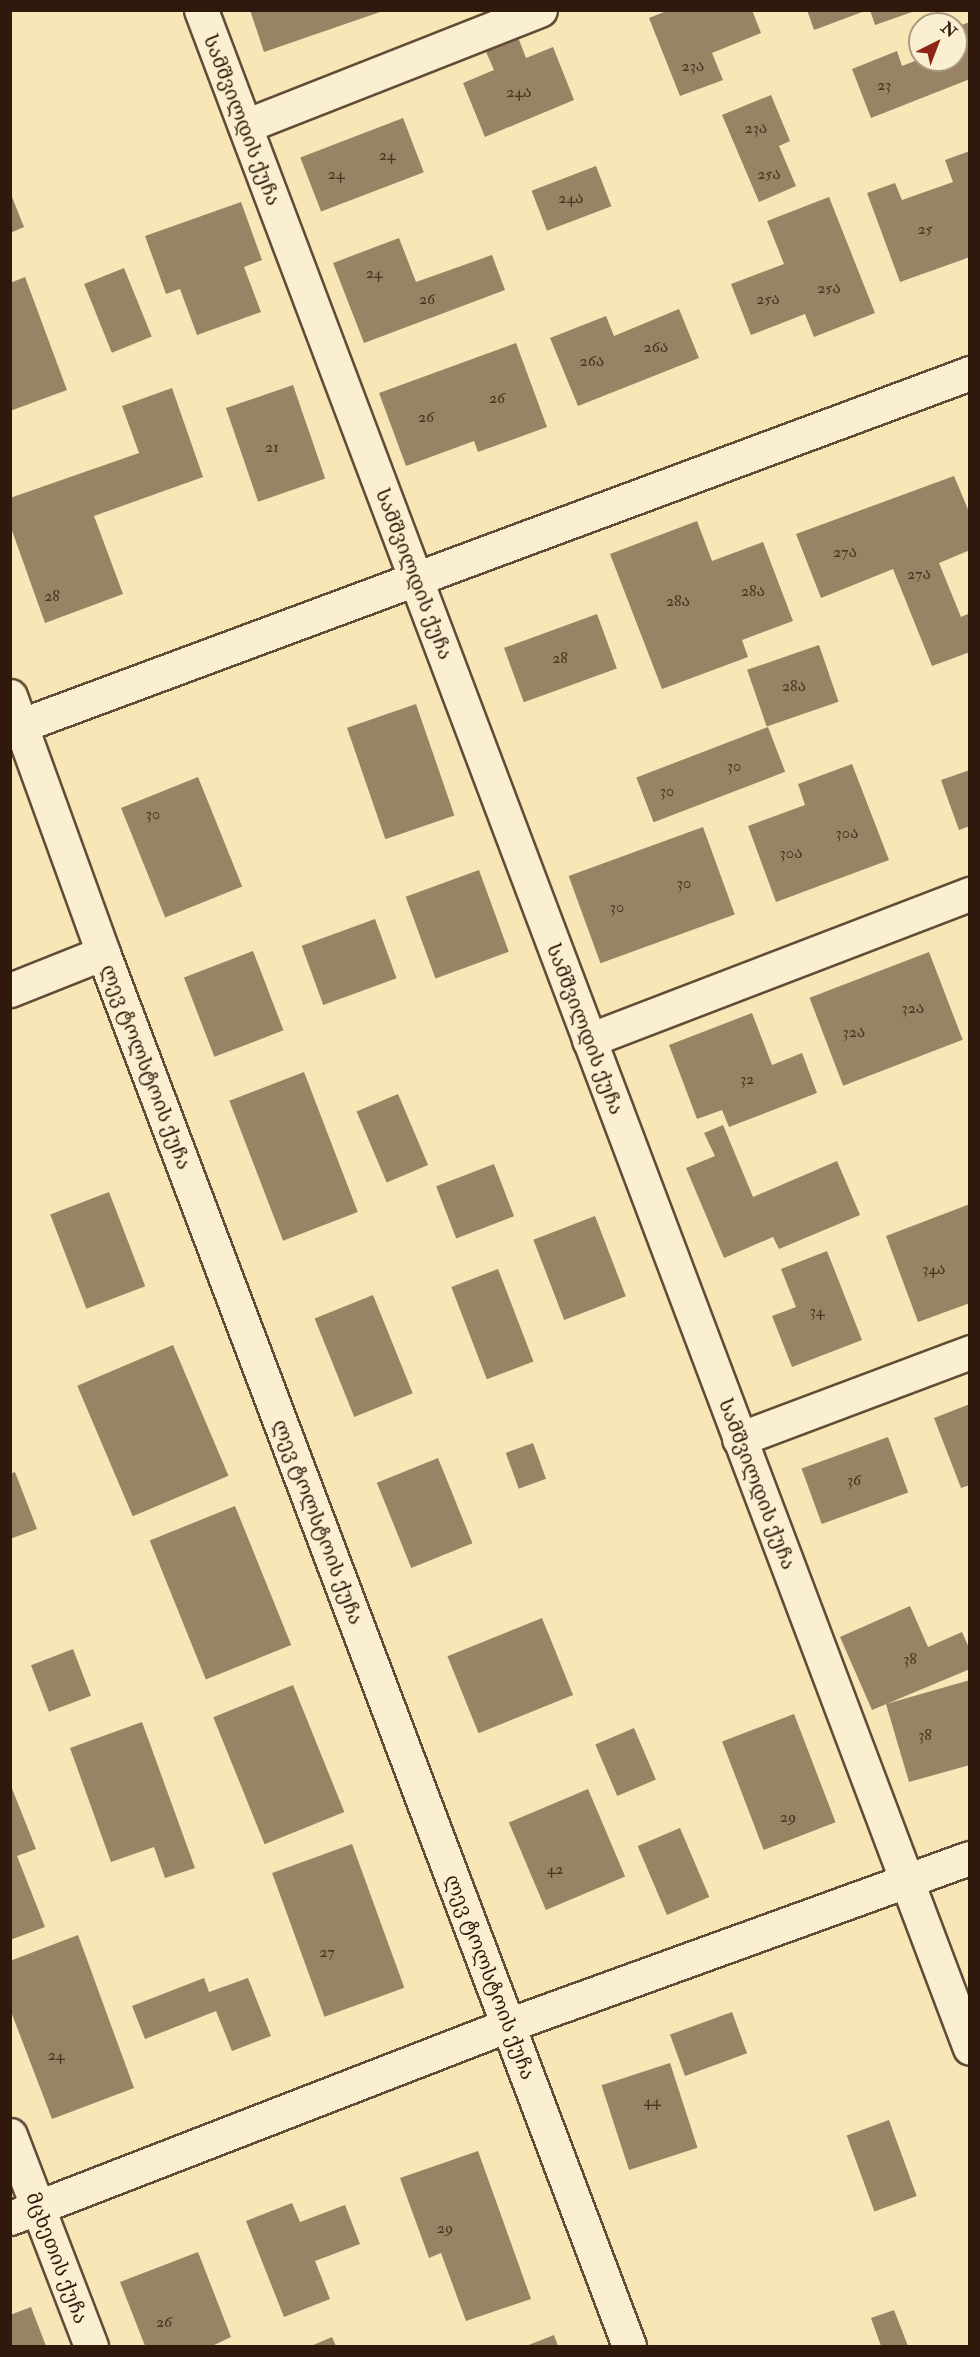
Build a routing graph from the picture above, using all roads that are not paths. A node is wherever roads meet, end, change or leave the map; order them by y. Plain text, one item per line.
1 (201, 10) edge
2 (540, 10) edge
3 (244, 126) junction
4 (969, 373) edge
5 (416, 579) junction
6 (16, 710) edge
7 (969, 894) edge
8 (103, 953) junction
9 (10, 990) edge
10 (589, 1040) junction
11 (969, 1352) edge
12 (740, 1438) junction
13 (969, 1858) edge
14 (906, 1881) junction
15 (508, 2025) junction
16 (969, 2048) edge
17 (10, 2135) edge
18 (24, 2212) edge
19 (91, 2346) edge
20 (629, 2346) edge

1 - 3 street, სამშვილდის ქუჩა
2 - 3 street
3 - 5 street, სამშვილდის ქუჩა
4 - 5 street
5 - 6 street
5 - 10 street, სამშვილდის ქუჩა
6 - 8 street, ლევ ტოლსტოის ქუჩა
7 - 10 street
8 - 9 street
8 - 15 street, ლევ ტოლსტოის ქუჩა
10 - 12 street, სამშვილდის ქუჩა
11 - 12 street
12 - 14 street, სამშვილდის ქუჩა
13 - 14 street
14 - 15 street
14 - 16 street, სამშვილდის ქუჩა
15 - 18 street
15 - 20 street, ლევ ტოლსტოის ქუჩა
17 - 18 street, მცხეთის ქუჩა
18 - 19 street, მცხეთის ქუჩა

